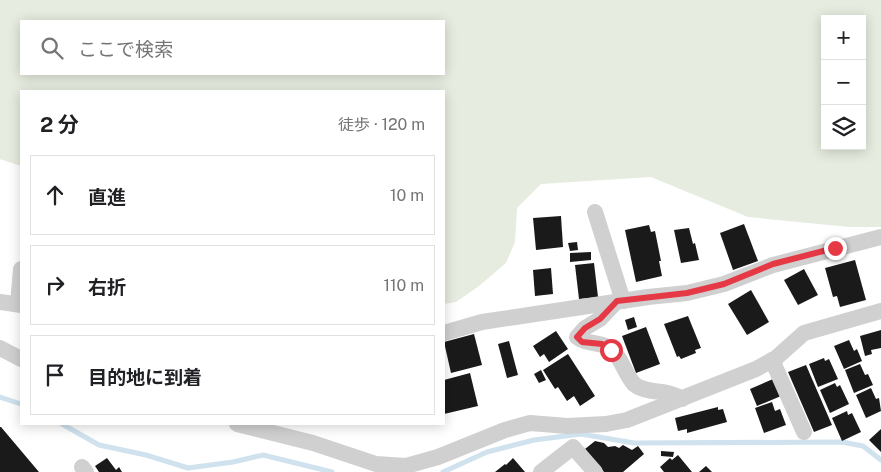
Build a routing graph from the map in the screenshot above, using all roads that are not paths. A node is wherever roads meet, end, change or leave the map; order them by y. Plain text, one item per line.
1 (595, 212) dead end
2 (881, 237) edge
3 (620, 301) junction
4 (0, 302) edge
5 (20, 305) edge
6 (881, 311) edge
7 (445, 333) edge
8 (0, 348) edge
9 (20, 358) edge
10 (772, 360) junction
11 (682, 399) junction
12 (241, 425) edge
13 (567, 426) junction
14 (804, 432) dead end
15 (573, 446) junction
16 (541, 472) edge
17 (595, 472) edge

1 - 3 street
2 - 3 street
3 - 7 street
3 - 11 street
4 - 5 street
6 - 10 street
8 - 9 street
10 - 11 street
10 - 14 street
11 - 13 street
12 - 13 street
13 - 15 street
15 - 16 street
15 - 17 street

